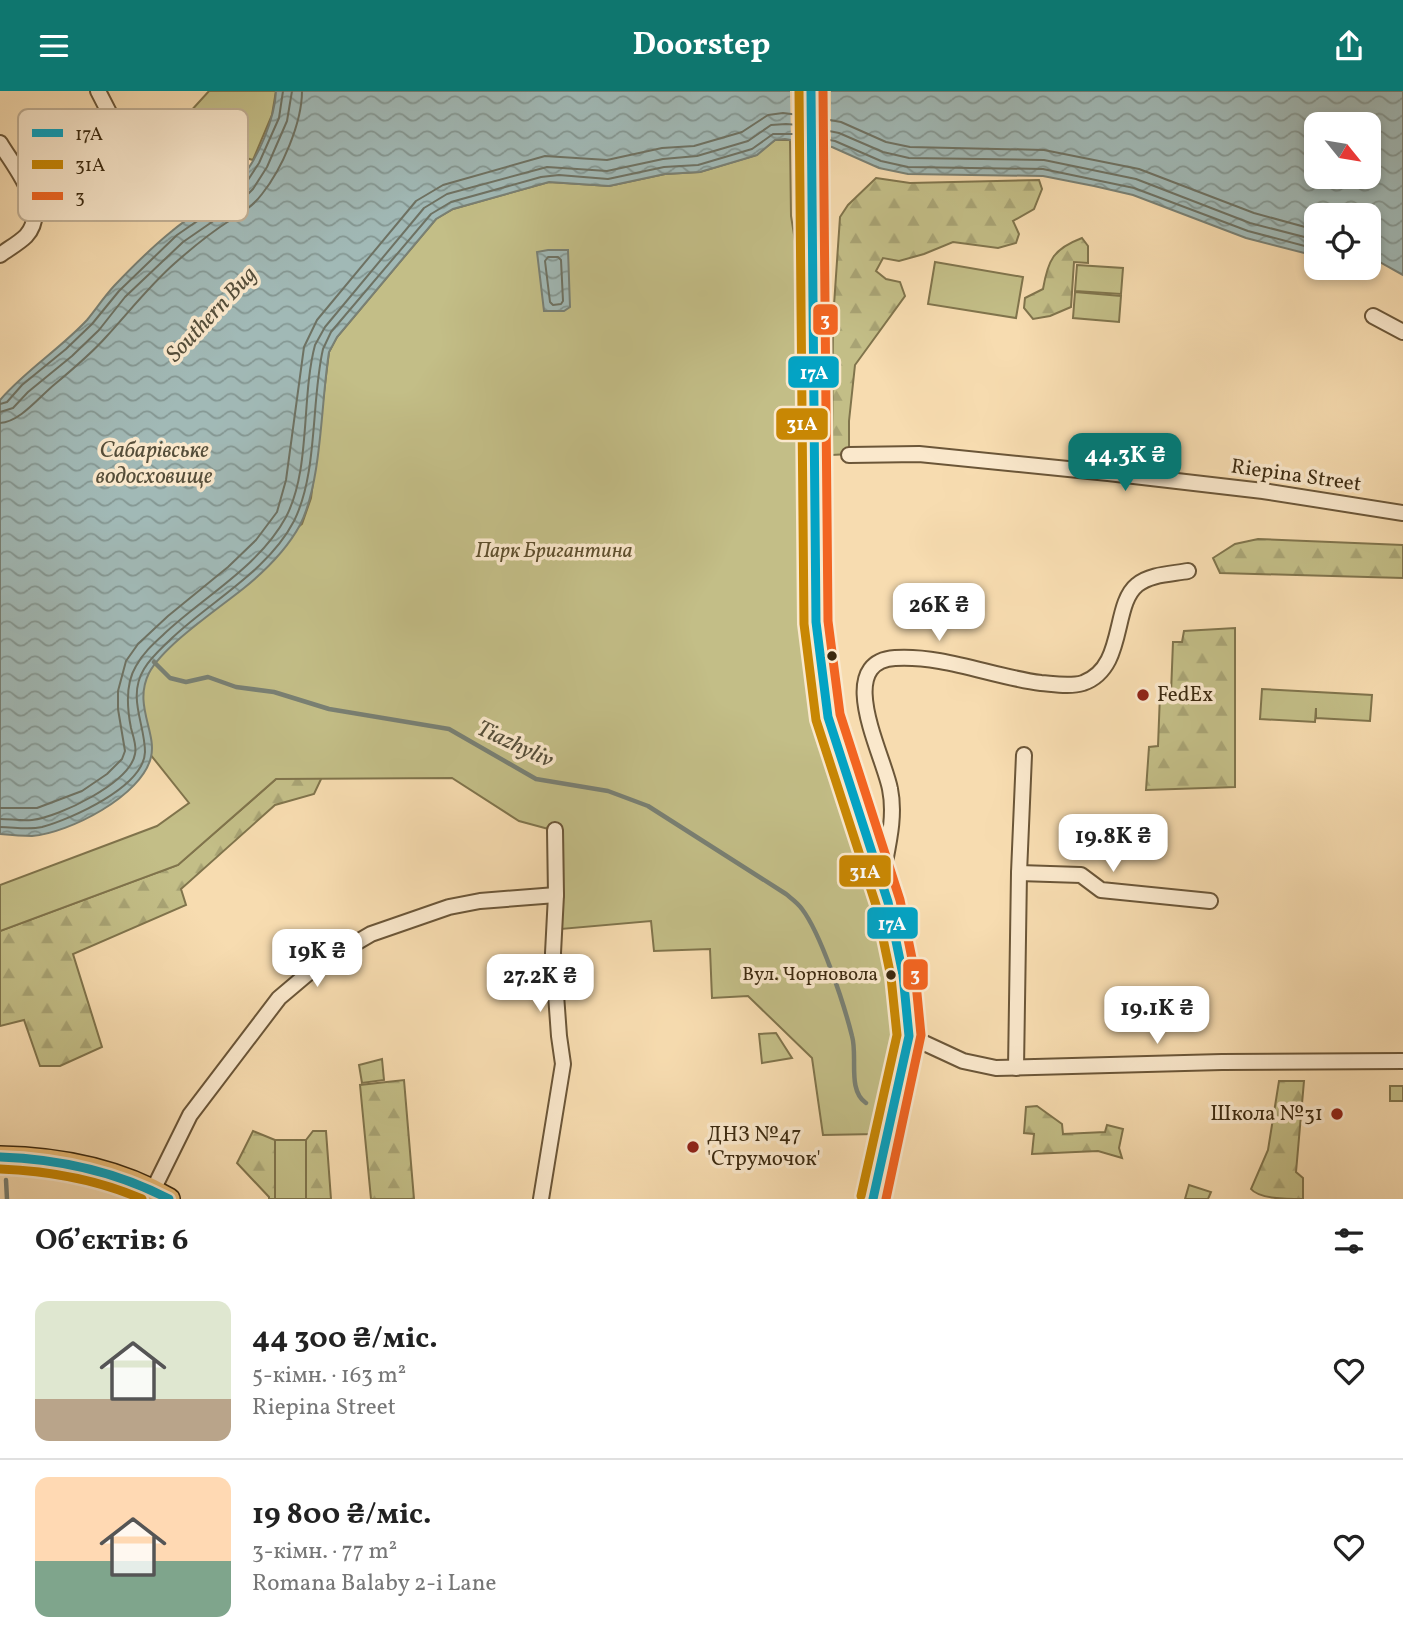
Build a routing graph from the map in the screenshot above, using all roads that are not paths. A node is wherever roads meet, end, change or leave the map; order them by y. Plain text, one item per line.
1 (98, 91) edge
2 (811, 91) edge
3 (107, 109) edge
4 (0, 143) edge
5 (18, 173) edge
6 (34, 221) edge
7 (0, 255) edge
8 (1373, 316) dead end
9 (1403, 332) edge
10 (849, 455) dead end
11 (1403, 513) edge
12 (1188, 572) dead end
13 (1024, 755) dead end
14 (555, 830) dead end
15 (1019, 873) junction
16 (882, 878) junction
17 (556, 895) junction
18 (1210, 901) dead end
19 (909, 1036) junction
20 (1403, 1061) edge
21 (1016, 1067) junction
22 (0, 1157) edge
23 (161, 1194) edge
24 (541, 1199) edge
25 (873, 1199) edge

1 - 3 street
2 - 16 main road
4 - 5 street
6 - 7 street
8 - 9 street
10 - 11 street, Riepina Street
12 - 16 street
13 - 15 street
14 - 17 street
15 - 18 street
15 - 21 street
16 - 19 main road
17 - 23 street
17 - 24 street
19 - 21 street
19 - 25 main road
20 - 21 street
22 - 23 main road

